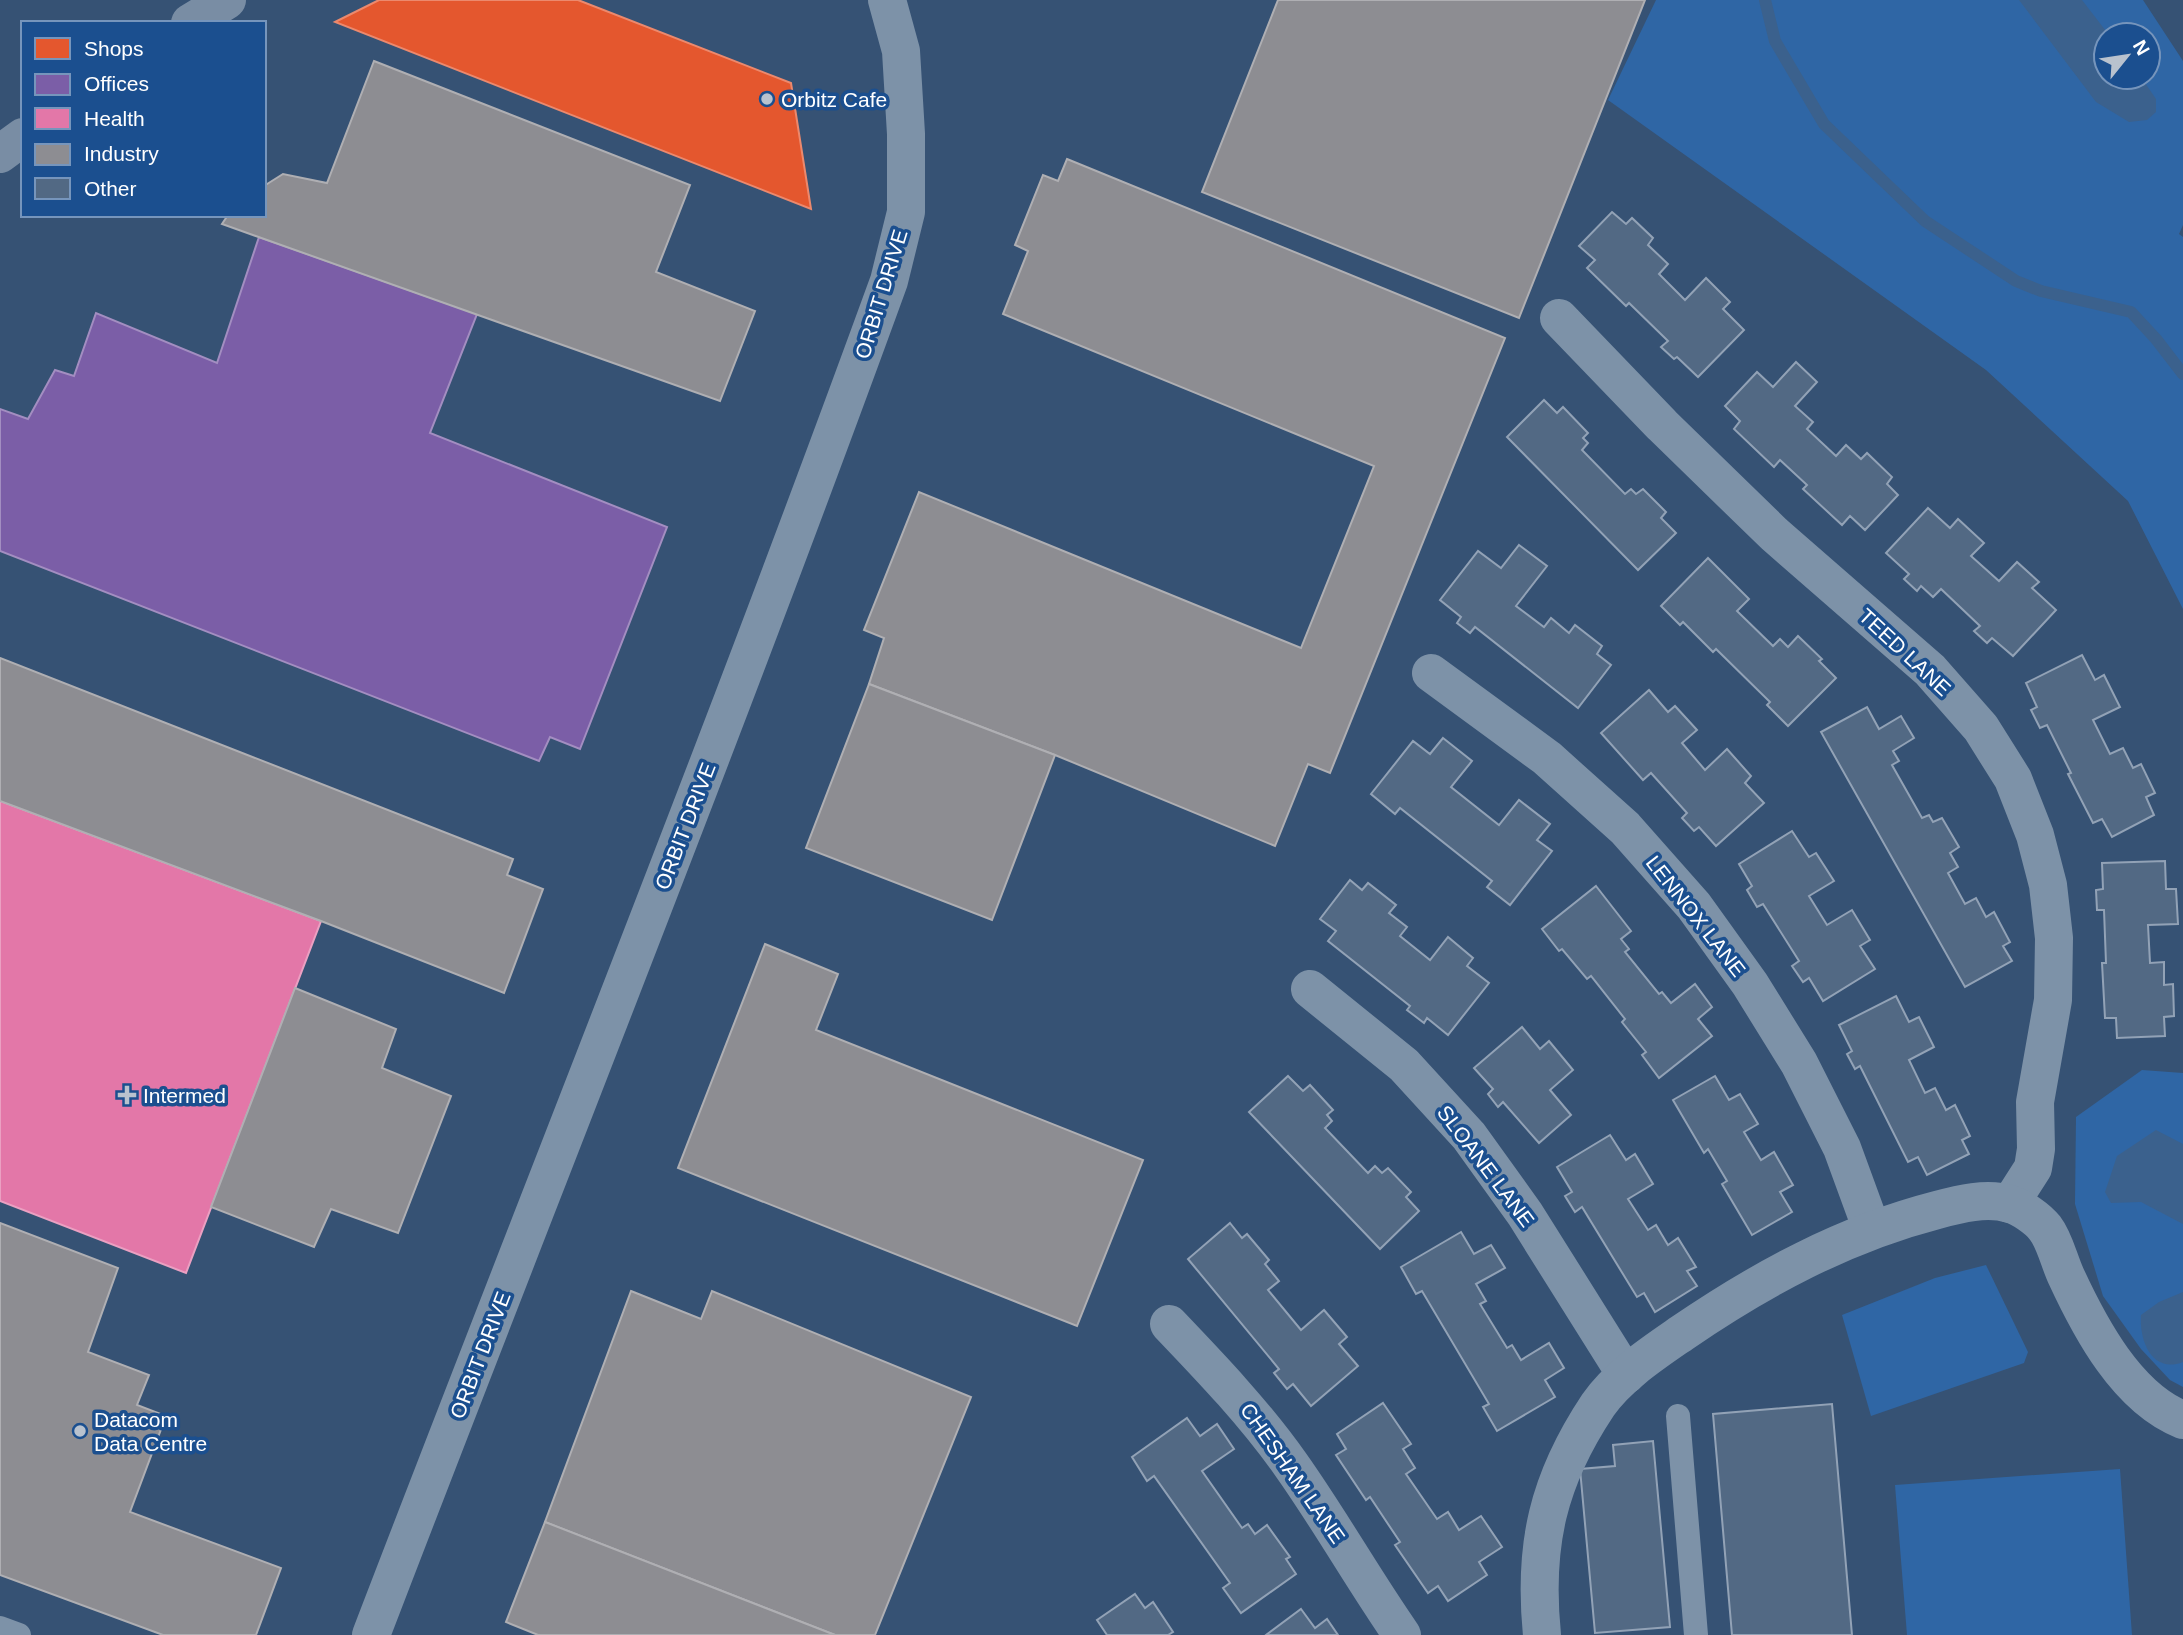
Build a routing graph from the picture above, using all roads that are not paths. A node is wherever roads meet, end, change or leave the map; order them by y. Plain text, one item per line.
1 (226, 0) edge
2 (887, 0) edge
3 (193, 21) edge
4 (21, 138) edge
5 (0, 154) edge
6 (1559, 318) dead end
7 (1432, 673) dead end
8 (1310, 989) dead end
9 (2010, 1203) junction
10 (1872, 1230) junction
11 (1170, 1324) dead end
12 (1626, 1375) junction
13 (1678, 1416) dead end
14 (2183, 1420) edge
15 (0, 1628) edge
16 (19, 1635) edge
17 (371, 1635) edge
18 (1402, 1635) edge
19 (1542, 1635) edge
20 (1696, 1635) edge

1 - 3 main road
2 - 17 street, ORBIT DRIVE
4 - 5 main road
6 - 9 street, TEED LANE
7 - 10 street, LENNOX LANE
8 - 12 street, SLOANE LANE
9 - 10 street
9 - 14 street
10 - 12 street
11 - 18 street, CHESHAM LANE
12 - 19 street
13 - 20 lane
15 - 16 lane

